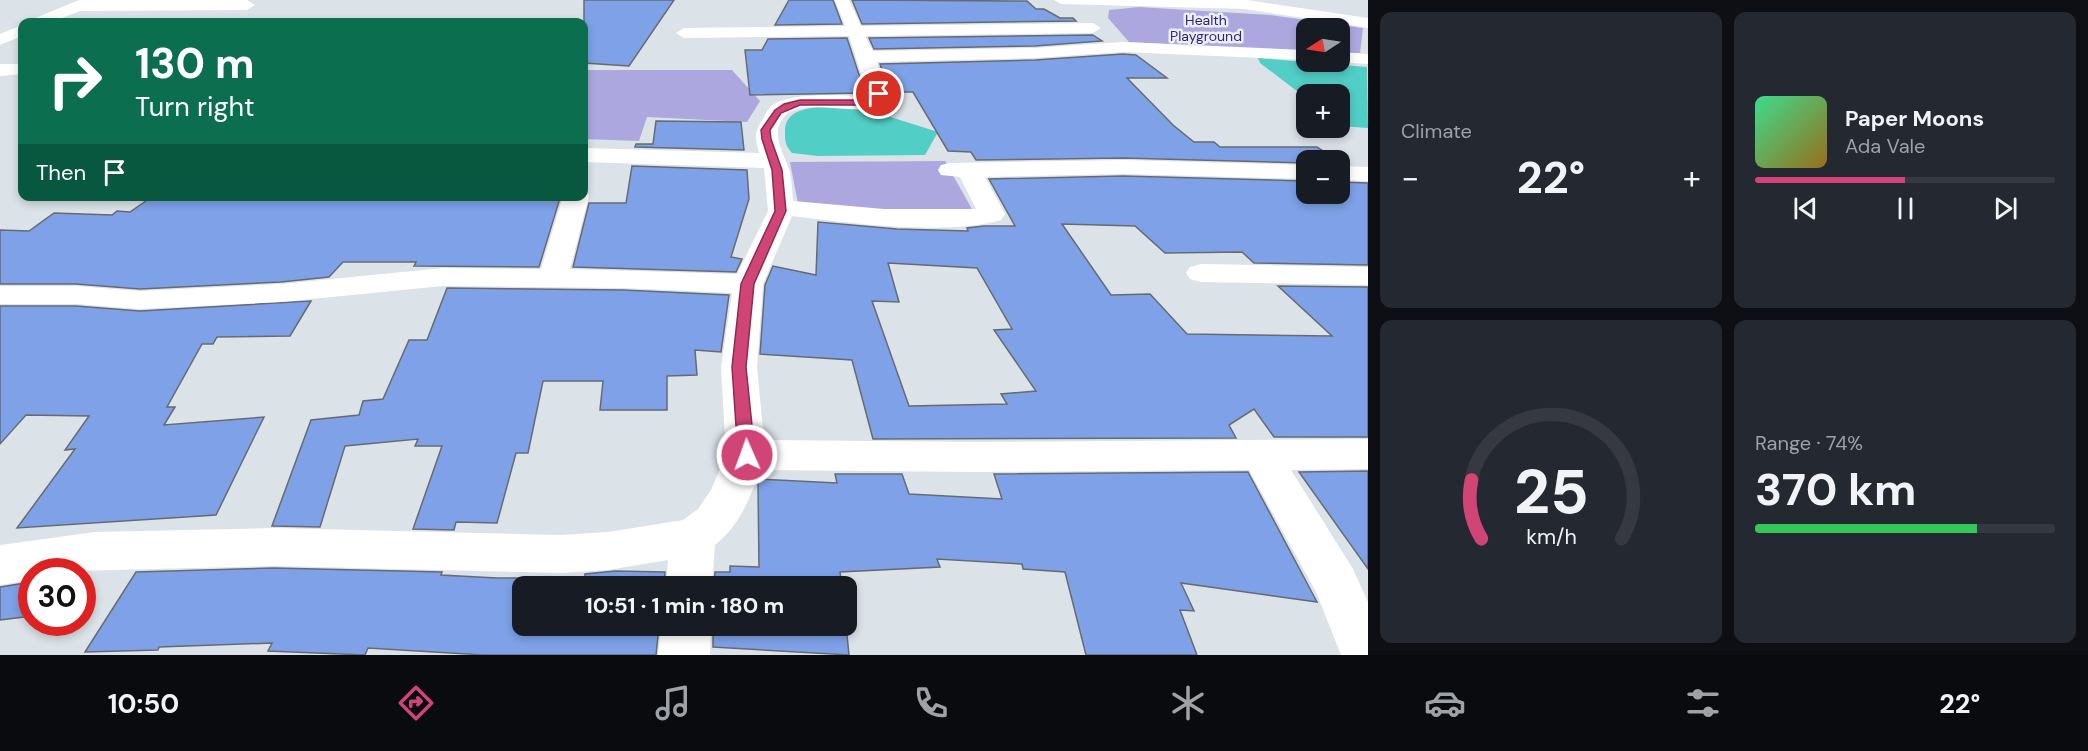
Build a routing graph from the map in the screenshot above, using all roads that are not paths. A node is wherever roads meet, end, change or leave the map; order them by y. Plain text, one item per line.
1 (842, 0) edge
2 (1048, 0) edge
3 (1061, 0) edge
4 (251, 2) edge
5 (85, 3) edge
6 (49, 18) edge
7 (225, 18) edge
8 (1368, 24) edge
9 (1093, 28) junction
10 (855, 31) junction
11 (18, 32) edge
12 (684, 33) dead end
13 (0, 40) edge
14 (1123, 47) junction
15 (1296, 55) edge
16 (866, 57) junction
17 (1350, 58) edge
18 (1368, 59) edge
19 (18, 69) edge
20 (0, 70) edge
21 (588, 160) edge
22 (775, 161) junction
23 (1296, 172) edge
24 (1350, 173) edge
25 (1368, 174) edge
26 (575, 201) edge
27 (781, 207) junction
28 (1201, 273) dead end
29 (1368, 276) edge
30 (552, 278) junction
31 (747, 284) junction
32 (0, 295) edge
33 (1368, 454) edge
34 (747, 455) junction
35 (1261, 455) junction
36 (693, 537) junction
37 (0, 565) edge
38 (690, 576) edge
39 (685, 636) edge
40 (684, 655) edge
41 (1367, 655) edge

1 - 10 street
2 - 9 street
3 - 8 street
4 - 5 street
4 - 7 street
5 - 6 street
9 - 10 street
9 - 14 street
10 - 12 street
10 - 16 street
11 - 13 street
14 - 15 street
14 - 16 street
16 - 22 street
17 - 18 street
19 - 20 street
21 - 22 street
22 - 27 street
23 - 27 street
24 - 25 street
26 - 30 street
27 - 31 street
28 - 29 street
30 - 31 street
30 - 32 street
31 - 34 street
33 - 35 street
34 - 35 street
34 - 36 street
35 - 41 street
36 - 37 street
36 - 38 street
39 - 40 street

